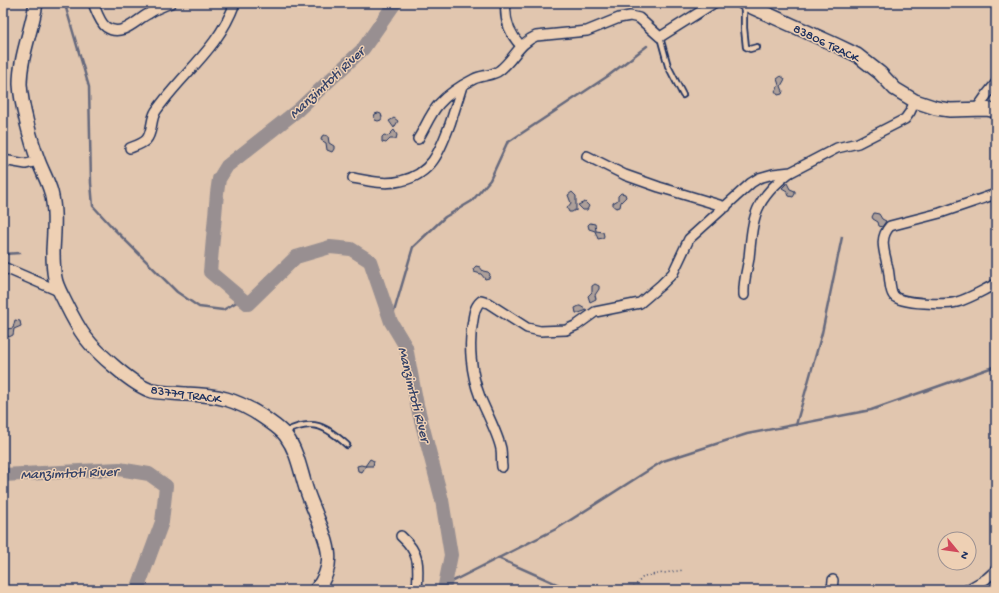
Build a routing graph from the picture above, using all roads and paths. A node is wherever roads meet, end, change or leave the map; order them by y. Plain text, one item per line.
1 (36, 3) edge
2 (93, 3) edge
3 (171, 3) edge
4 (235, 3) edge
5 (506, 3) edge
6 (714, 3) edge
7 (744, 3) edge
8 (660, 37) junction
9 (521, 46) junction
10 (757, 47) dead end
11 (996, 83) edge
12 (462, 86) junction
13 (683, 95) dead end
14 (915, 102) junction
15 (976, 110) junction
16 (996, 111) edge
17 (418, 139) dead end
18 (130, 148) dead end
19 (587, 156) dead end
20 (3, 160) edge
21 (38, 161) junction
22 (790, 172) junction
23 (353, 178) dead end
24 (996, 194) edge
25 (726, 207) junction
26 (3, 267) edge
27 (996, 284) edge
28 (61, 292) junction
29 (744, 295) dead end
30 (283, 433) junction
31 (347, 445) dead end
32 (502, 467) dead end
33 (401, 536) dead end
34 (684, 570) dead end
35 (996, 570) edge
36 (316, 590) edge
37 (417, 590) edge
38 (631, 590) edge
39 (966, 590) edge

1 - 21 street, 83779 TRACK
2 - 3 street
4 - 18 street
5 - 9 street
6 - 8 street
7 - 10 lane
7 - 14 street, 83806 TRACK
8 - 9 street
8 - 13 lane
9 - 12 street
11 - 15 street
12 - 17 street
12 - 23 street
14 - 15 street, 83806 TRACK
14 - 22 street
15 - 16 street, 83806 TRACK
19 - 25 street
20 - 21 street
21 - 28 street, 83779 TRACK
22 - 25 street
22 - 29 street
24 - 27 street
25 - 32 street
26 - 28 street
28 - 30 street, 83779 TRACK
30 - 31 lane
30 - 36 street, 83779 TRACK
33 - 37 street
34 - 38 path
35 - 39 street

